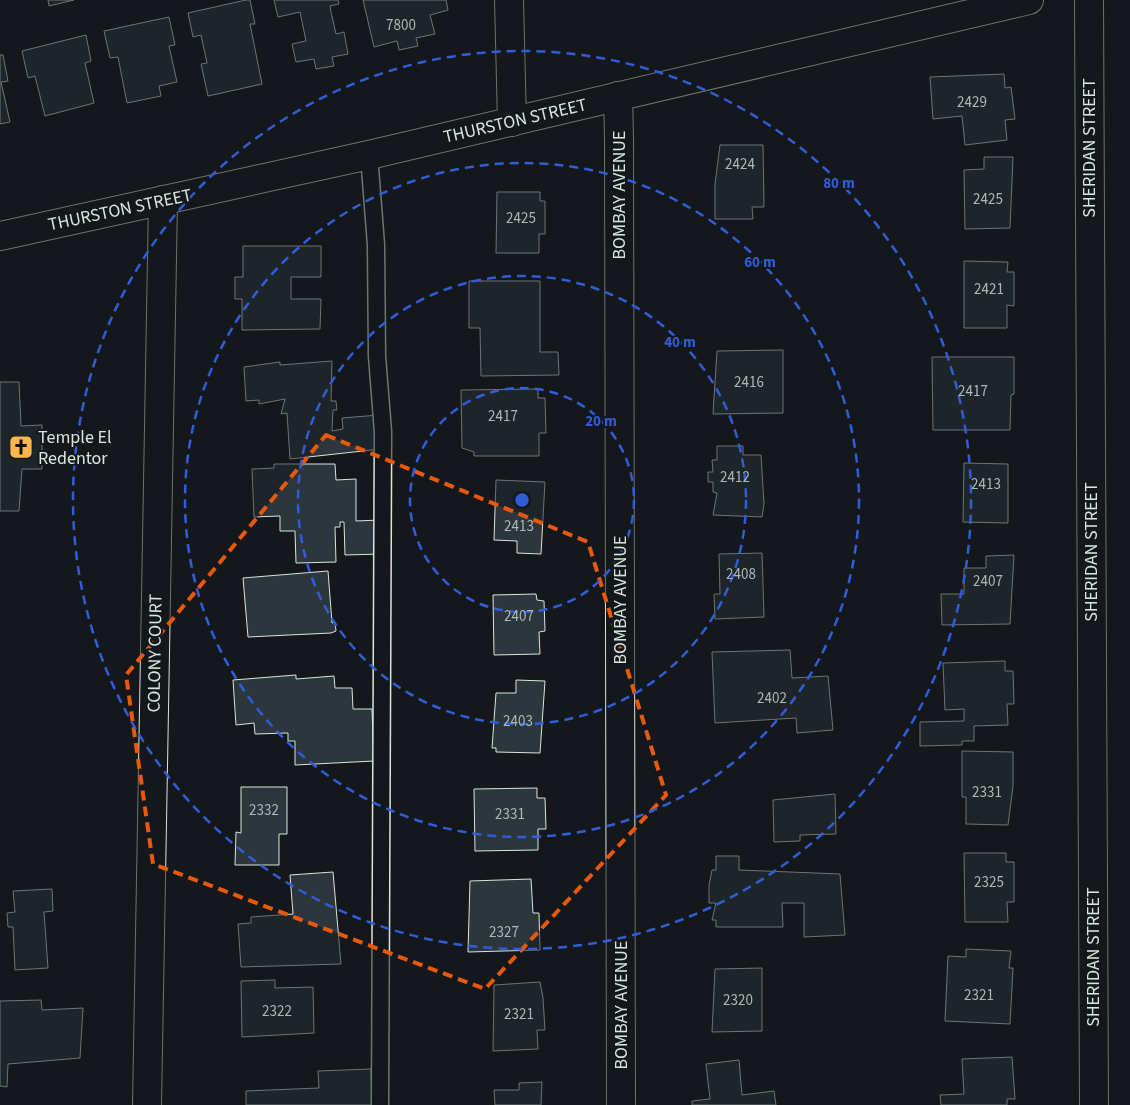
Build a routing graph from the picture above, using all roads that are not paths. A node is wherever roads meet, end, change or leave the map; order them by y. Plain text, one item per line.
1 (509, 0) edge
2 (1029, 0) edge
3 (1089, 0) edge
4 (618, 96) junction
5 (512, 122) junction
6 (369, 155) junction
7 (163, 200) junction
8 (0, 236) edge
9 (147, 1105) edge
10 (380, 1105) edge
11 (621, 1105) edge
12 (1094, 1105) edge

1 - 5 street
2 - 4 street, THURSTON STREET
3 - 12 street, SHERIDAN STREET
4 - 5 street, THURSTON STREET
4 - 11 street, BOMBAY AVENUE
5 - 6 street, THURSTON STREET
6 - 7 street, THURSTON STREET
6 - 10 lane
7 - 8 street, THURSTON STREET
7 - 9 street, COLONY COURT

